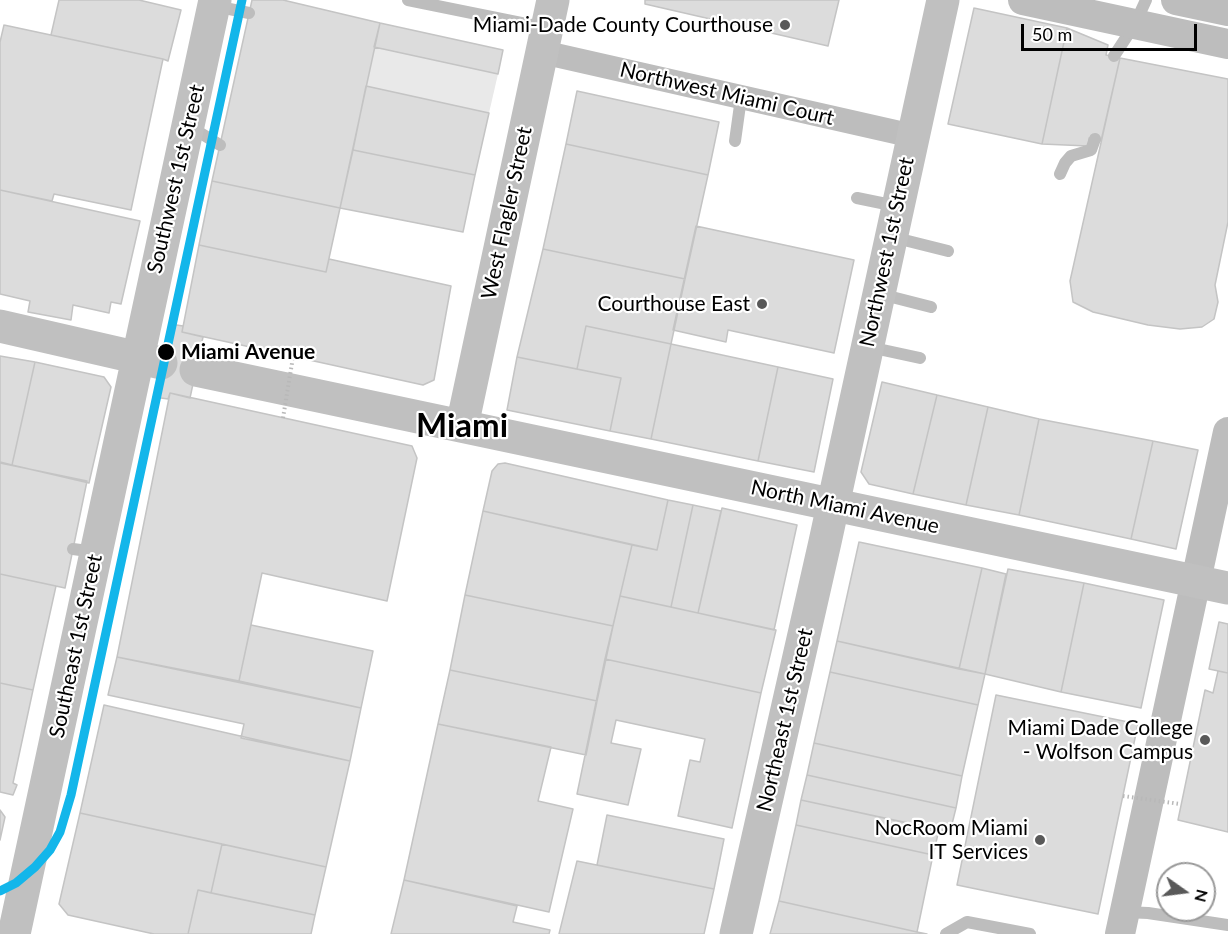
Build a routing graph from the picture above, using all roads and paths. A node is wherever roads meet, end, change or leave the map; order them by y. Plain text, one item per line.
1 (408, 0) edge
2 (943, 0) edge
3 (1023, 0) edge
4 (1176, 0) edge
5 (215, 3) edge
6 (1228, 10) edge
7 (1141, 12) edge
8 (249, 13) dead end
9 (547, 26) edge
10 (1228, 44) edge
11 (1114, 56) dead end
12 (741, 98) junction
13 (188, 125) junction
14 (913, 136) junction
15 (1095, 139) dead end
16 (735, 141) dead end
17 (220, 145) dead end
18 (1060, 174) dead end
19 (857, 198) dead end
20 (894, 222) junction
21 (948, 251) dead end
22 (878, 293) junction
23 (931, 307) dead end
24 (0, 326) edge
25 (867, 346) junction
26 (293, 357) dead end
27 (920, 358) dead end
28 (149, 360) junction
29 (196, 370) dead end
30 (283, 418) dead end
31 (462, 426) junction
32 (1228, 432) edge
33 (832, 505) junction
34 (1196, 581) junction
35 (1228, 588) edge
36 (1123, 796) dead end
37 (1180, 804) dead end
38 (1123, 923) edge
39 (1228, 925) edge
40 (12, 933) edge
41 (736, 934) edge
42 (946, 934) edge
43 (1030, 934) edge

1 - 9 lane
2 - 14 main road, Northwest 1st Street
3 - 7 street
4 - 6 street
5 - 8 lane
5 - 13 main road, Southwest 1st Street
7 - 10 street
7 - 11 lane
9 - 12 street, Northwest Miami Court
9 - 31 main road, West Flagler Street
12 - 14 street, Northwest Miami Court
12 - 16 lane
13 - 17 lane
13 - 28 main road, Southwest 1st Street
14 - 20 main road, Northwest 1st Street
15 - 18 lane
19 - 20 lane
20 - 21 lane
20 - 22 main road, Northwest 1st Street
22 - 23 lane
22 - 25 main road, Northwest 1st Street
24 - 28 main road
25 - 27 lane
25 - 33 main road, Northwest 1st Street
26 - 30 path, bridge
28 - 40 main road, Southeast 1st Street
29 - 31 main road, North Miami Avenue
31 - 33 main road, North Miami Avenue
32 - 34 street
33 - 34 main road, North Miami Avenue
33 - 41 main road, Northeast 1st Street
34 - 35 main road, North Miami Avenue
34 - 38 street
36 - 37 path, bridge
38 - 39 lane
42 - 43 lane

